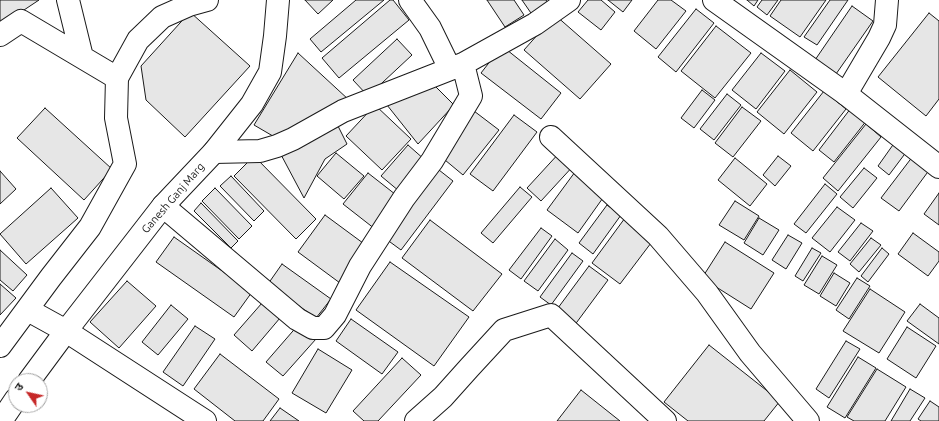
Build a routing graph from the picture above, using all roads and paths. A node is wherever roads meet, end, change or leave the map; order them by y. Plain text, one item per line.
1 (68, 0) edge
2 (207, 0) edge
3 (278, 0) edge
4 (410, 0) edge
5 (570, 0) edge
6 (714, 0) edge
7 (887, 0) edge
8 (0, 35) edge
9 (82, 57) junction
10 (456, 66) junction
11 (117, 78) junction
12 (846, 94) junction
13 (551, 137) dead end
14 (214, 152) junction
15 (939, 167) edge
16 (163, 206) junction
17 (28, 310) junction
18 (66, 331) junction
19 (0, 346) edge
20 (35, 373) edge
21 (8, 411) edge
22 (1, 421) edge
23 (205, 421) edge
24 (416, 421) edge
25 (665, 421) edge
26 (808, 421) edge

1 - 9 street
2 - 11 street
3 - 14 street, Ganesh Ganj Marg
4 - 10 street
5 - 10 street
6 - 12 street
7 - 12 street
8 - 9 street
9 - 11 street
10 - 14 street
10 - 16 street
11 - 17 street
12 - 15 street
13 - 26 street
14 - 16 street, Ganesh Ganj Marg
16 - 18 street, Ganesh Ganj Marg
17 - 18 street
17 - 19 street
18 - 20 street, Ganesh Ganj Marg
18 - 23 street
21 - 22 street
24 - 25 street

